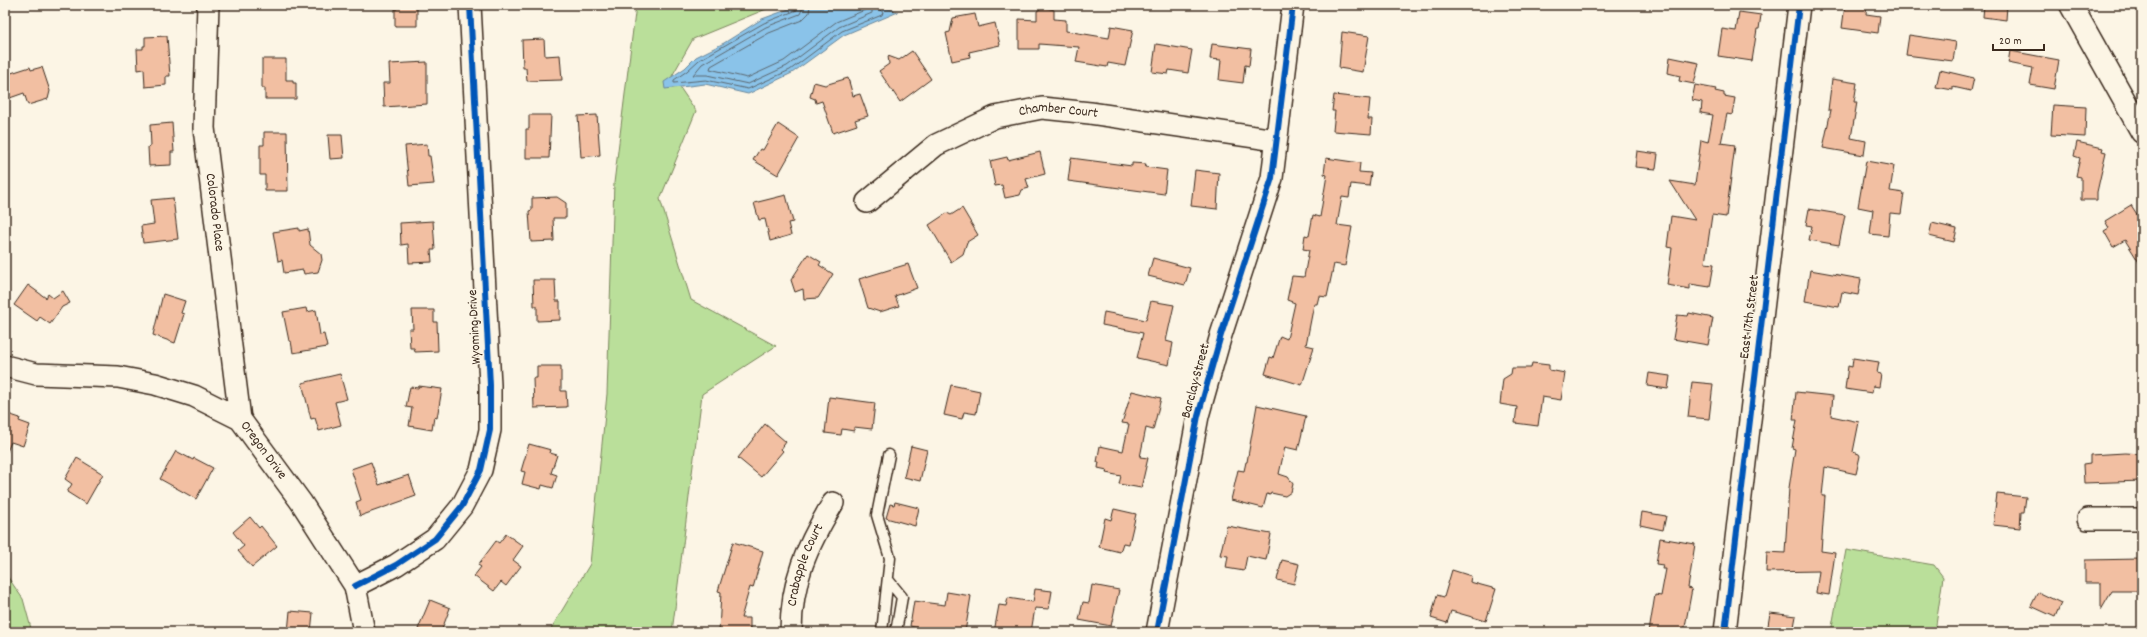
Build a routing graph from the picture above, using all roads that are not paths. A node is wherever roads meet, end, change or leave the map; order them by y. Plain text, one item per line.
1 (208, 5) edge
2 (470, 5) edge
3 (1293, 5) edge
4 (1799, 5) edge
5 (2071, 5) edge
6 (2142, 132) edge
7 (1276, 140) junction
8 (867, 202) dead end
9 (5, 366) edge
10 (240, 419) junction
11 (889, 454) dead end
12 (833, 503) dead end
13 (2088, 519) dead end
14 (2142, 519) edge
15 (889, 581) junction
16 (355, 586) junction
17 (364, 632) edge
18 (791, 632) edge
19 (882, 632) edge
20 (896, 632) edge
21 (1157, 632) edge
22 (1725, 632) edge

1 - 10 street, Colorado Place
2 - 16 street, Wyoming Drive
3 - 7 street, Barclay Street
4 - 22 street, East 17th Street
5 - 6 street
7 - 8 street, Chamber Court
7 - 21 street, Barclay Street
9 - 10 street, Oregon Drive
10 - 16 street, Oregon Drive
11 - 15 lane
12 - 18 street, Crabapple Court
13 - 14 street
15 - 19 lane
15 - 20 lane
16 - 17 street, Oregon Drive

